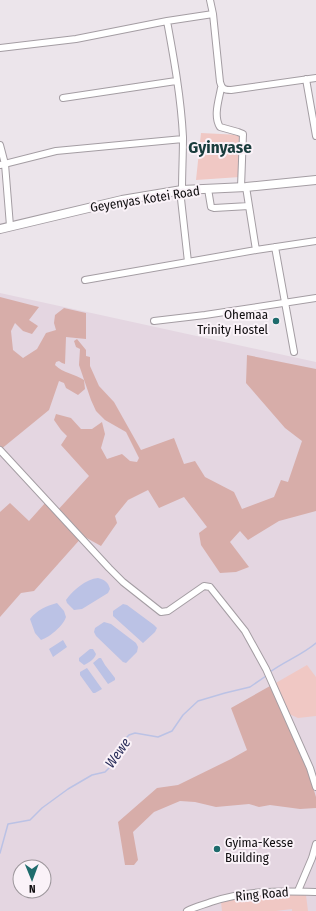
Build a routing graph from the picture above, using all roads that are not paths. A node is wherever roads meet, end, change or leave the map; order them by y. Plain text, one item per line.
1 (210, 0) edge
2 (213, 14) junction
3 (167, 21) junction
4 (0, 48) edge
5 (316, 78) edge
6 (306, 79) junction
7 (176, 81) junction
8 (221, 88) junction
9 (63, 98) dead end
10 (316, 136) edge
11 (183, 139) junction
12 (0, 146) edge
13 (2, 164) edge
14 (316, 180) edge
15 (243, 187) junction
16 (208, 188) junction
17 (181, 190) junction
18 (249, 206) junction
19 (10, 226) junction
20 (0, 229) edge
21 (316, 241) edge
22 (275, 247) junction
23 (256, 250) junction
24 (188, 262) junction
25 (85, 280) dead end
26 (316, 298) edge
27 (285, 304) junction
28 (154, 321) dead end
29 (294, 352) dead end
30 (0, 450) edge
31 (316, 787) edge
32 (316, 844) edge
33 (298, 891) junction
34 (316, 892) edge
35 (187, 911) edge

1 - 2 street
2 - 3 street
2 - 8 street
3 - 4 street
3 - 7 street
5 - 6 street
6 - 8 street
6 - 10 street
7 - 9 street
7 - 11 street
8 - 15 street
11 - 13 street
11 - 17 street
12 - 13 street
13 - 19 street
14 - 15 street, Geyenyas Kotei Road
15 - 16 street, Geyenyas Kotei Road
15 - 18 street
16 - 17 street, Geyenyas Kotei Road
16 - 18 street
17 - 19 street, Geyenyas Kotei Road
17 - 24 street
18 - 23 street
19 - 20 street, Geyenyas Kotei Road
21 - 22 street
22 - 23 street
22 - 27 street
23 - 24 street
24 - 25 street
26 - 27 street
27 - 28 street
27 - 29 street
30 - 31 street
32 - 33 street
33 - 34 street, Ring Road
33 - 35 street, Ring Road

